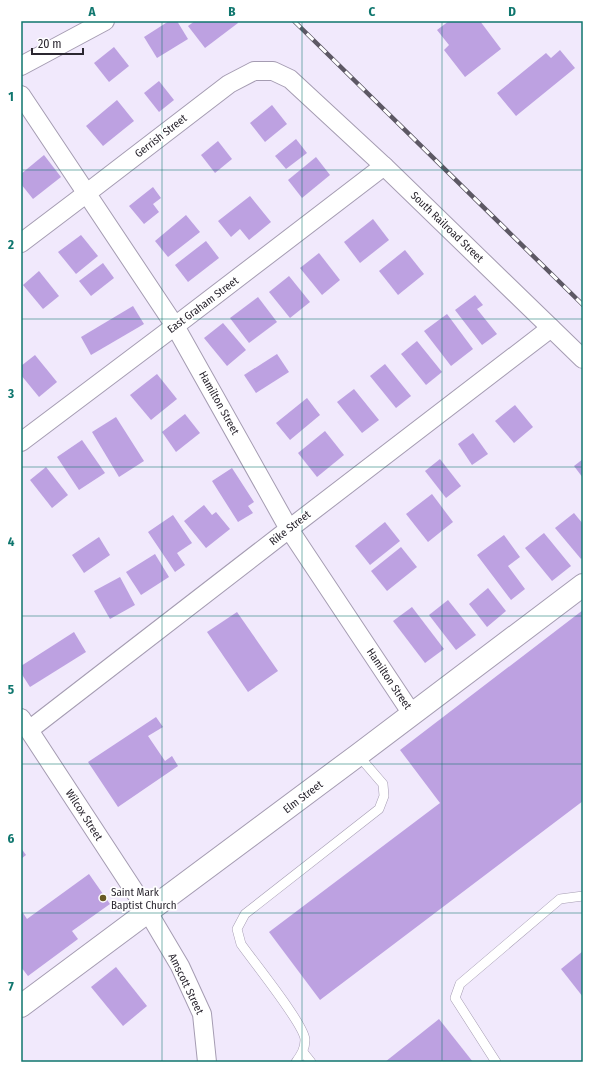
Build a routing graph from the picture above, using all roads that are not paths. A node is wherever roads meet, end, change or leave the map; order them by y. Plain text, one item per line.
1 (105, 21) edge
2 (21, 66) edge
3 (21, 95) edge
4 (309, 96) joint
5 (384, 166) junction
6 (87, 193) junction
7 (21, 243) edge
8 (175, 326) junction
9 (551, 328) junction
10 (583, 359) edge
11 (21, 442) edge
12 (289, 529) junction
13 (583, 585) edge
14 (412, 714) junction
15 (24, 728) edge
16 (358, 755) junction
17 (583, 896) edge
18 (148, 912) junction
19 (22, 1004) edge
20 (302, 1052) junction
21 (208, 1062) edge
22 (296, 1062) edge
23 (311, 1062) edge
24 (496, 1062) edge

1 - 2 street
3 - 6 street, Hamilton Street
4 - 5 street, South Railroad Street
4 - 6 street, Gerrish Street
5 - 8 street, East Graham Street
5 - 9 street, South Railroad Street
6 - 7 street, Gerrish Street
6 - 8 street, Hamilton Street
8 - 11 street, East Graham Street
8 - 12 street, Hamilton Street
9 - 10 street, South Railroad Street
9 - 12 street, Rike Street
12 - 14 street, Hamilton Street
12 - 15 street, Rike Street
13 - 14 main road, Elm Street
14 - 16 main road, Elm Street
15 - 18 street, Wilcox Street
16 - 18 main road, Elm Street
16 - 20 lane
17 - 24 lane
18 - 19 main road, Elm Street
18 - 21 street, Amscott Street
20 - 22 lane
20 - 23 lane

